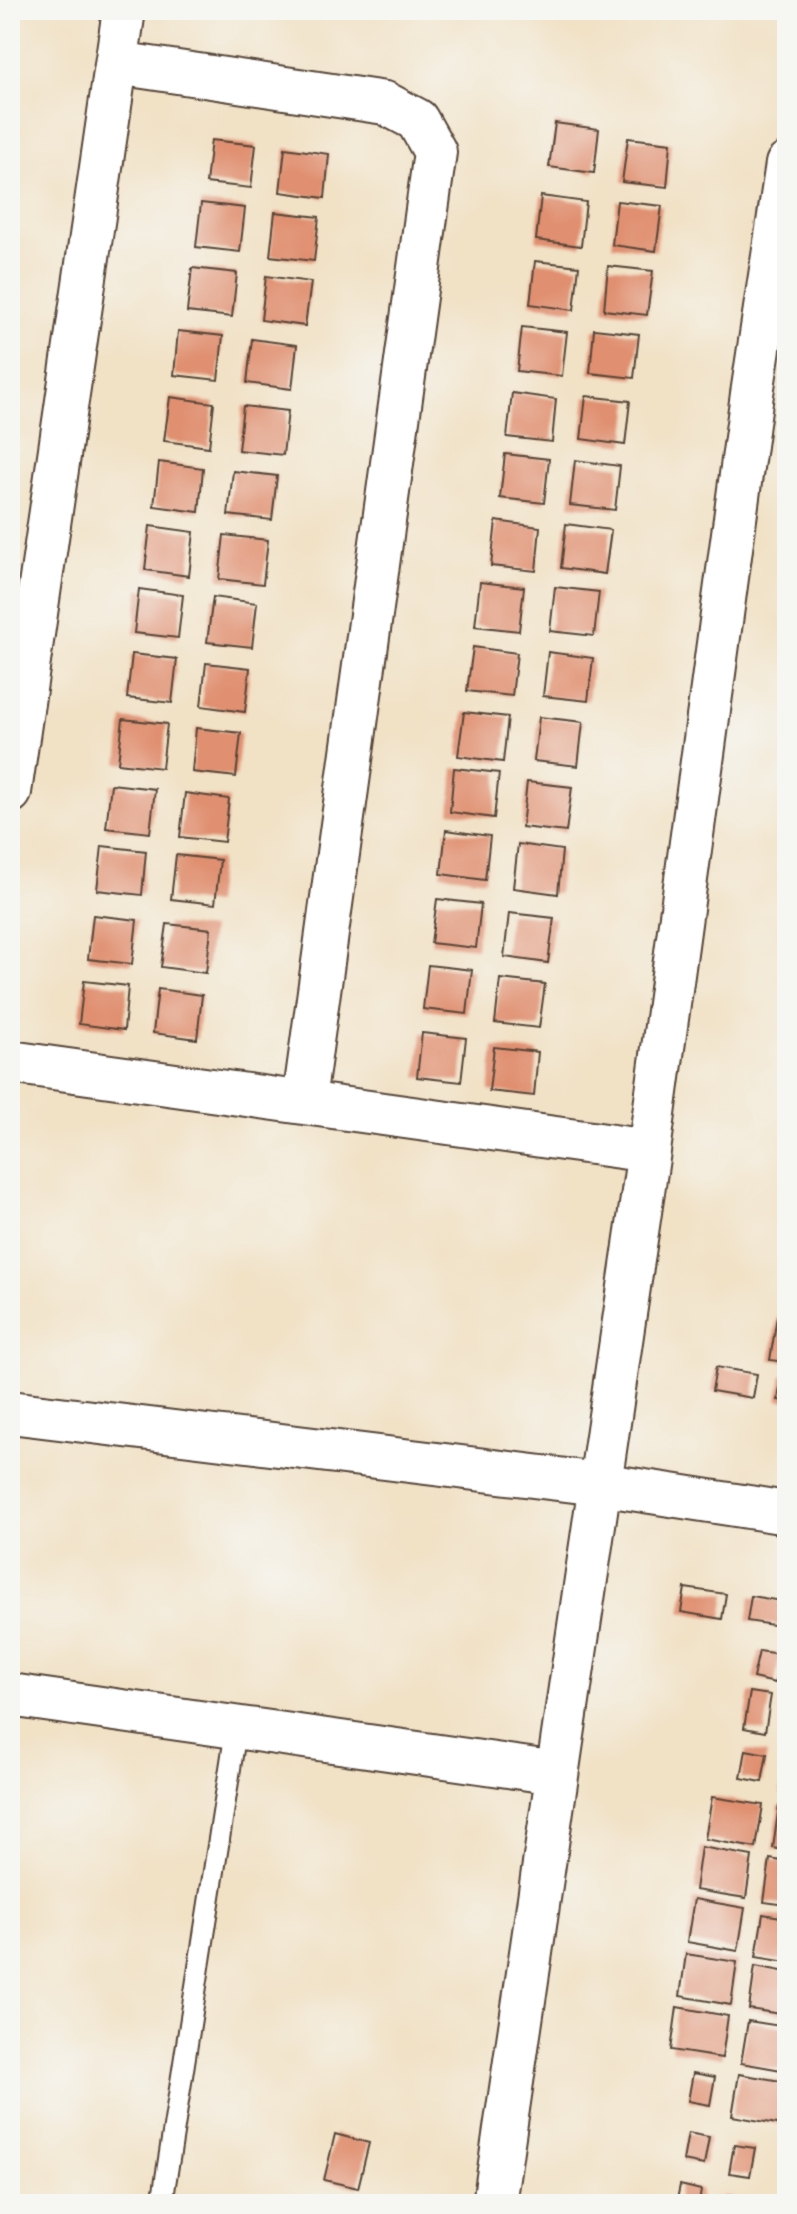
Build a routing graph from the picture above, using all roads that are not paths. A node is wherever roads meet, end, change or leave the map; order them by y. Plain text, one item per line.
1 (124, 10) edge
2 (117, 63) junction
3 (787, 164) edge
4 (777, 293) edge
5 (10, 792) edge
6 (10, 1062) edge
7 (304, 1100) junction
8 (649, 1151) junction
9 (10, 1412) edge
10 (599, 1484) junction
11 (787, 1513) edge
12 (10, 1695) edge
13 (236, 1730) junction
14 (557, 1773) junction
15 (162, 2204) edge
16 (494, 2204) edge

1 - 2 street
2 - 5 street
2 - 7 street
3 - 4 street
4 - 8 street
6 - 7 street
7 - 8 street
8 - 10 street
9 - 10 street
10 - 11 street
10 - 14 street
12 - 13 street
13 - 14 street
13 - 15 lane
14 - 16 street

